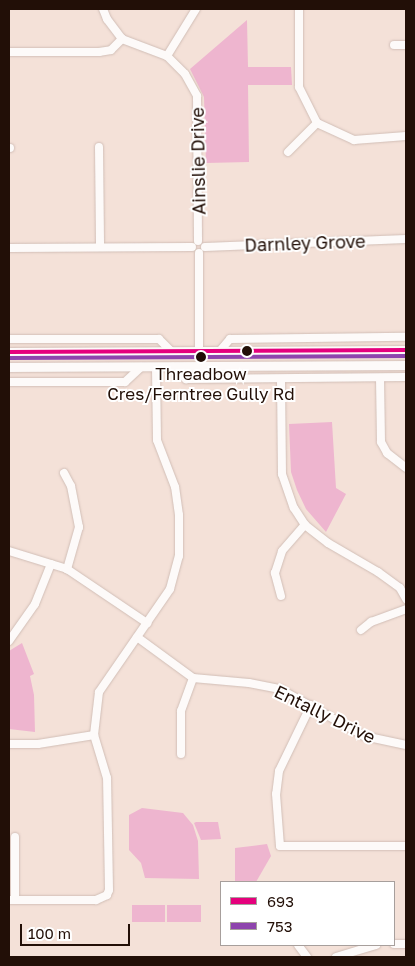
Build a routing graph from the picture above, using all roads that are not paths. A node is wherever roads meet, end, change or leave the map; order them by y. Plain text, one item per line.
1 (103, 9) edge
2 (196, 9) edge
3 (299, 9) edge
4 (122, 39) junction
5 (406, 44) edge
6 (394, 45) dead end
7 (9, 52) edge
8 (167, 56) junction
9 (316, 124) junction
10 (406, 136) edge
11 (99, 147) dead end
12 (288, 152) dead end
13 (406, 239) edge
14 (195, 244) junction
15 (100, 247) junction
16 (9, 248) edge
17 (202, 250) junction
18 (406, 337) edge
19 (9, 339) edge
20 (406, 350) edge
21 (9, 352) edge
22 (172, 352) junction
23 (199, 352) junction
24 (219, 352) junction
25 (406, 365) edge
26 (9, 367) edge
27 (141, 367) junction
28 (156, 367) junction
29 (173, 367) junction
30 (199, 367) junction
31 (406, 377) edge
32 (380, 378) junction
33 (281, 380) junction
34 (9, 382) edge
35 (406, 468) edge
36 (64, 473) dead end
37 (305, 525) junction
38 (9, 552) edge
39 (51, 564) junction
40 (67, 569) junction
41 (281, 596) dead end
42 (406, 599) edge
43 (406, 609) edge
44 (147, 623) junction
45 (360, 630) dead end
46 (137, 636) junction
47 (9, 641) edge
48 (193, 678) junction
49 (311, 706) junction
50 (94, 735) junction
51 (9, 744) edge
52 (406, 745) edge
53 (181, 754) dead end
54 (15, 837) dead end
55 (406, 846) edge
56 (12, 900) edge
57 (299, 946) edge
58 (373, 946) edge
59 (307, 957) edge
60 (336, 957) edge

1 - 4 street
2 - 8 street
3 - 9 street
4 - 7 street
4 - 8 street, Ainslie Drive
5 - 6 street
8 - 14 street, Ainslie Drive
9 - 10 street
9 - 12 street
11 - 15 street
13 - 17 street, Darnley Grove
14 - 15 street
14 - 17 street
15 - 16 street
17 - 23 street
18 - 24 street
19 - 22 street
20 - 24 main road
21 - 22 main road
22 - 23 main road
23 - 24 main road
23 - 30 main road
25 - 30 main road
26 - 27 main road
27 - 28 main road
27 - 34 street
28 - 29 main road
28 - 44 street
29 - 30 main road
29 - 33 street
31 - 32 street
32 - 33 street
32 - 35 street
33 - 37 street
36 - 40 street
37 - 41 street
37 - 42 street
38 - 39 street
39 - 40 street
39 - 47 street
40 - 44 street
43 - 45 street
44 - 46 street
46 - 48 street
46 - 50 street
48 - 49 street, Entally Drive
48 - 53 street
49 - 52 street, Entally Drive
49 - 55 street
50 - 51 street
50 - 56 street
54 - 56 street
57 - 59 street
58 - 60 street

